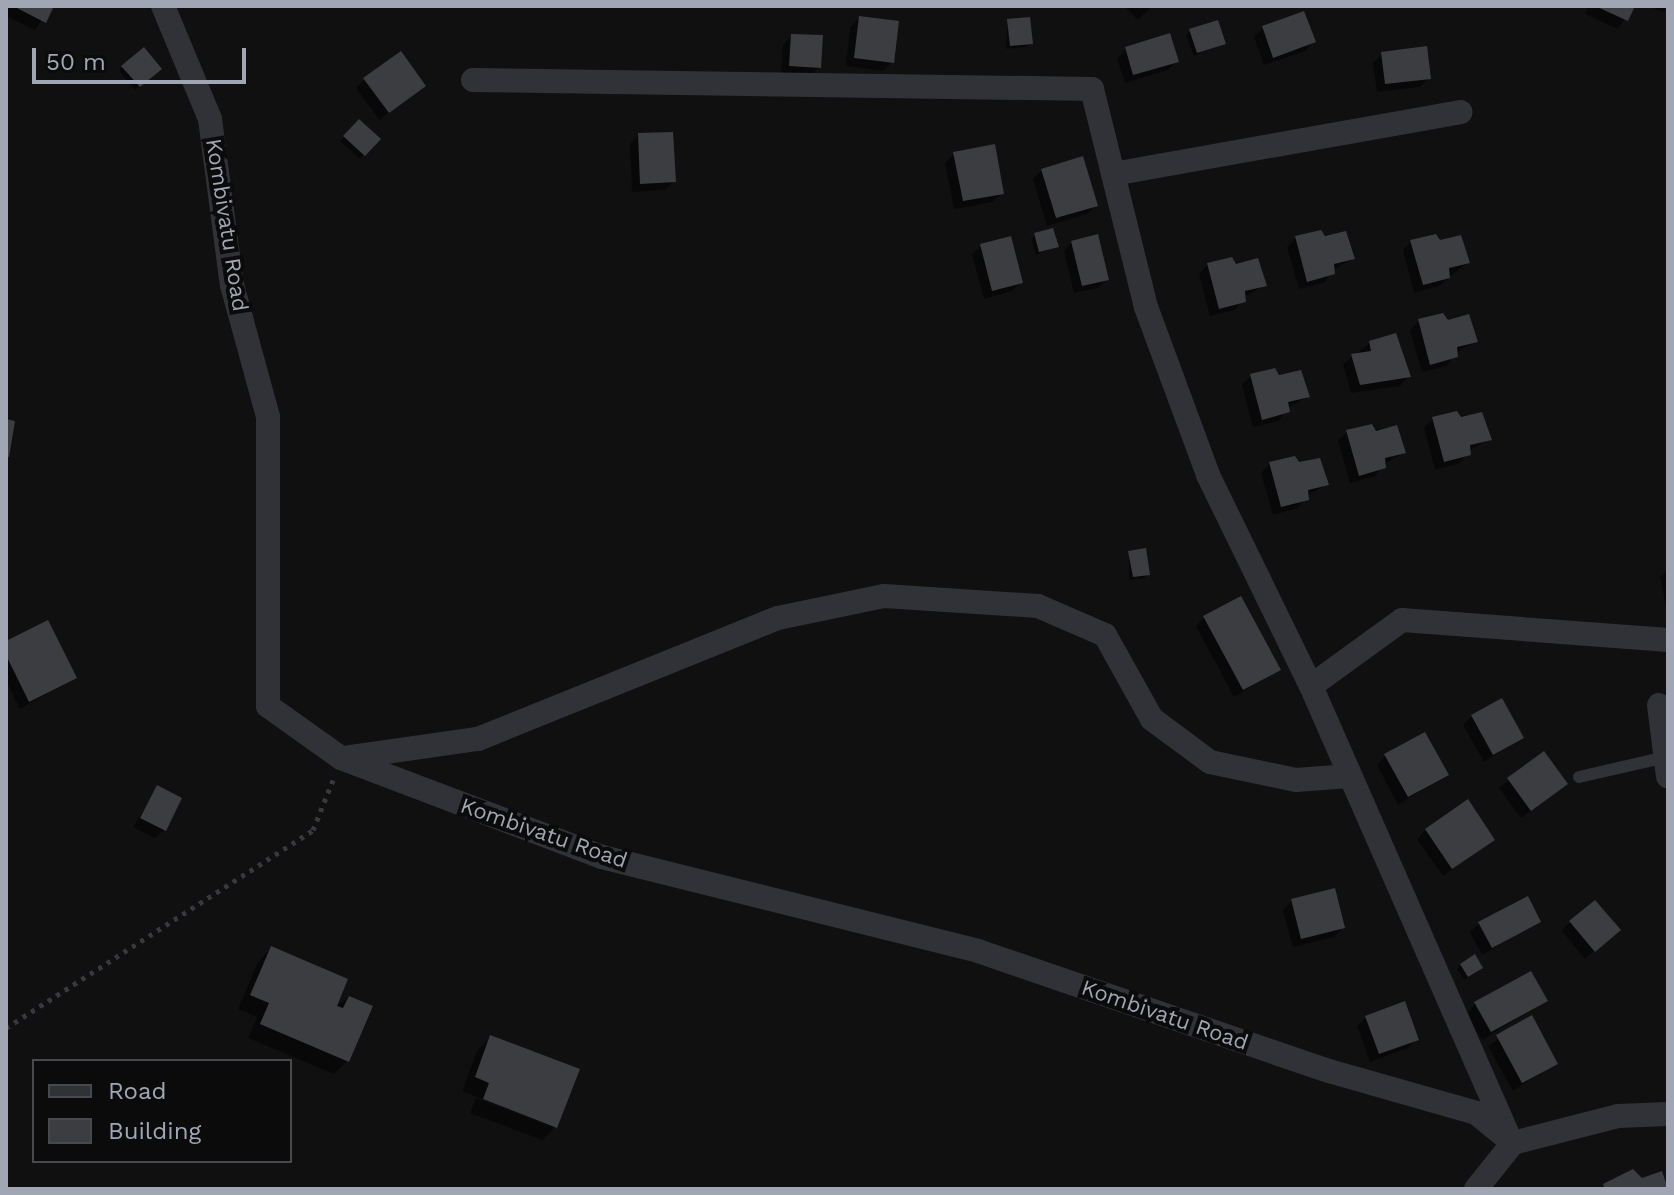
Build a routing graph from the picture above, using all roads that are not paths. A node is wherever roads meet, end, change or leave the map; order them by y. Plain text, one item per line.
1 (163, 6) edge
2 (473, 80) dead end
3 (1461, 112) dead end
4 (1113, 174) junction
5 (1668, 640) edge
6 (1311, 686) junction
7 (1659, 705) dead end
8 (341, 758) junction
9 (1667, 769) edge
10 (1349, 776) junction
11 (1579, 777) dead end
12 (1668, 1114) edge
13 (1513, 1143) junction
14 (1476, 1189) edge

1 - 8 street, Kombivatu Road
2 - 4 street
3 - 4 street
4 - 6 street
5 - 6 street
6 - 10 street
7 - 9 street
8 - 10 street
8 - 13 street, Kombivatu Road
9 - 11 lane
10 - 13 street
12 - 13 street
13 - 14 street

